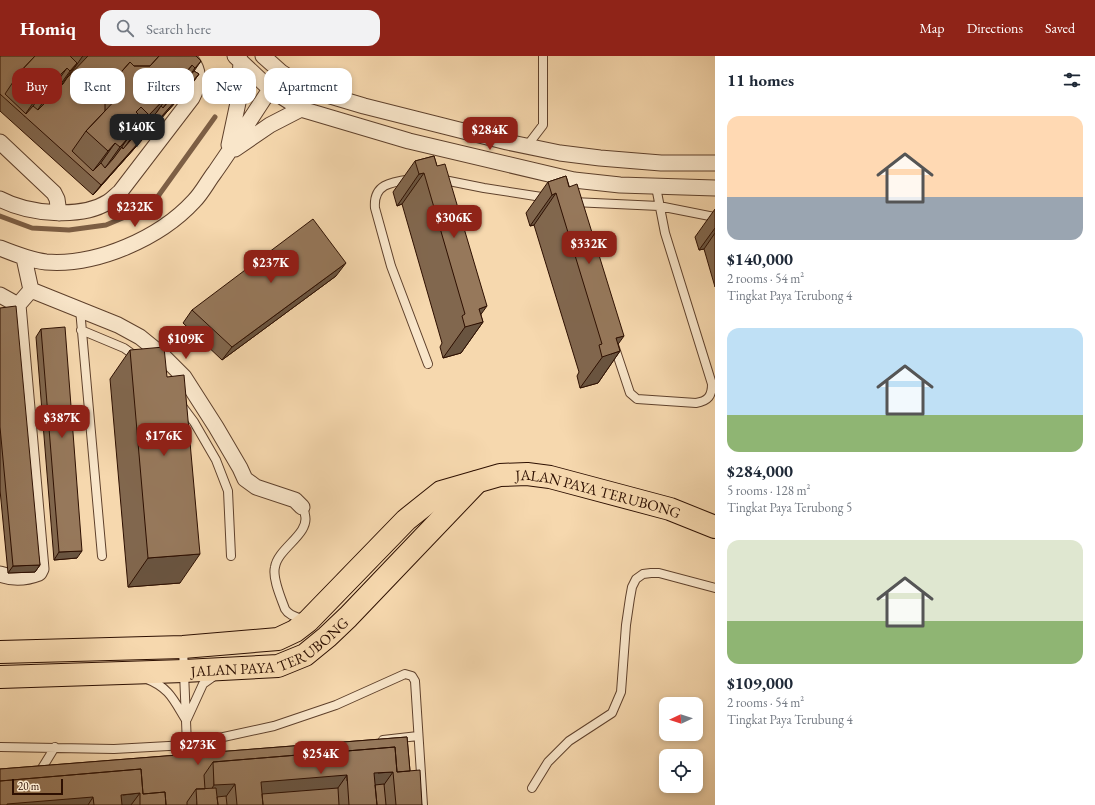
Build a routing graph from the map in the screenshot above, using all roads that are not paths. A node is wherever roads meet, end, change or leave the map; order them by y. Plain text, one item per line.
1 (187, 56) edge
2 (263, 56) edge
3 (543, 56) edge
4 (238, 59) edge
5 (276, 68) edge
6 (264, 83) edge
7 (264, 98) edge
8 (352, 102) edge
9 (292, 104) edge
10 (300, 109) junction
11 (0, 142) edge
12 (527, 146) junction
13 (225, 158) junction
14 (715, 163) edge
15 (417, 178) edge
16 (432, 178) edge
17 (656, 187) junction
18 (715, 188) edge
19 (0, 199) edge
20 (559, 200) edge
21 (659, 206) junction
22 (569, 209) edge
23 (60, 213) junction
24 (715, 217) edge
25 (0, 248) edge
26 (24, 258) junction
27 (31, 290) junction
28 (0, 295) edge
29 (18, 305) junction
30 (80, 309) junction
31 (81, 330) junction
32 (611, 336) edge
33 (143, 362) edge
34 (428, 364) dead end
35 (174, 396) edge
36 (478, 481) junction
37 (302, 506) joint
38 (715, 527) edge
39 (102, 556) dead end
40 (231, 556) dead end
41 (0, 574) edge
42 (715, 588) edge
43 (308, 620) junction
44 (183, 647) junction
45 (0, 652) edge
46 (225, 669) junction
47 (184, 671) junction
48 (126, 673) junction
49 (0, 677) edge
50 (186, 721) junction
51 (418, 736) junction
52 (378, 741) edge
53 (187, 745) junction
54 (0, 746) edge
55 (55, 747) junction
56 (31, 779) edge
57 (532, 788) dead end
58 (423, 805) edge

1 - 23 street
2 - 5 street
3 - 12 lane
4 - 6 street
4 - 13 street
7 - 13 street
8 - 12 street
9 - 10 street
10 - 13 street
10 - 17 street
11 - 23 street
12 - 14 street
13 - 26 street
15 - 34 lane
16 - 20 lane
17 - 18 street
17 - 21 lane
19 - 23 street
21 - 22 lane
21 - 24 lane
21 - 32 lane
25 - 26 street
26 - 27 street
27 - 29 street
27 - 30 street
28 - 29 street
29 - 41 street
30 - 31 lane
30 - 37 street
31 - 33 lane
31 - 39 lane
35 - 40 lane
36 - 38 main road, JALAN PAYA TERUBONG
36 - 43 main road, JALAN PAYA TERUBONG
36 - 46 main road, JALAN PAYA TERUBONG
37 - 43 lane
42 - 57 lane
43 - 44 main road, JALAN PAYA TERUBONG
44 - 45 main road, JALAN PAYA TERUBONG
44 - 47 lane
46 - 47 main road, JALAN PAYA TERUBONG
46 - 50 lane
47 - 48 main road, JALAN PAYA TERUBONG
47 - 50 lane
48 - 49 main road, JALAN PAYA TERUBONG
48 - 50 lane
50 - 53 lane
51 - 52 lane
51 - 53 lane
51 - 58 lane
53 - 55 lane
54 - 55 lane
55 - 56 lane

